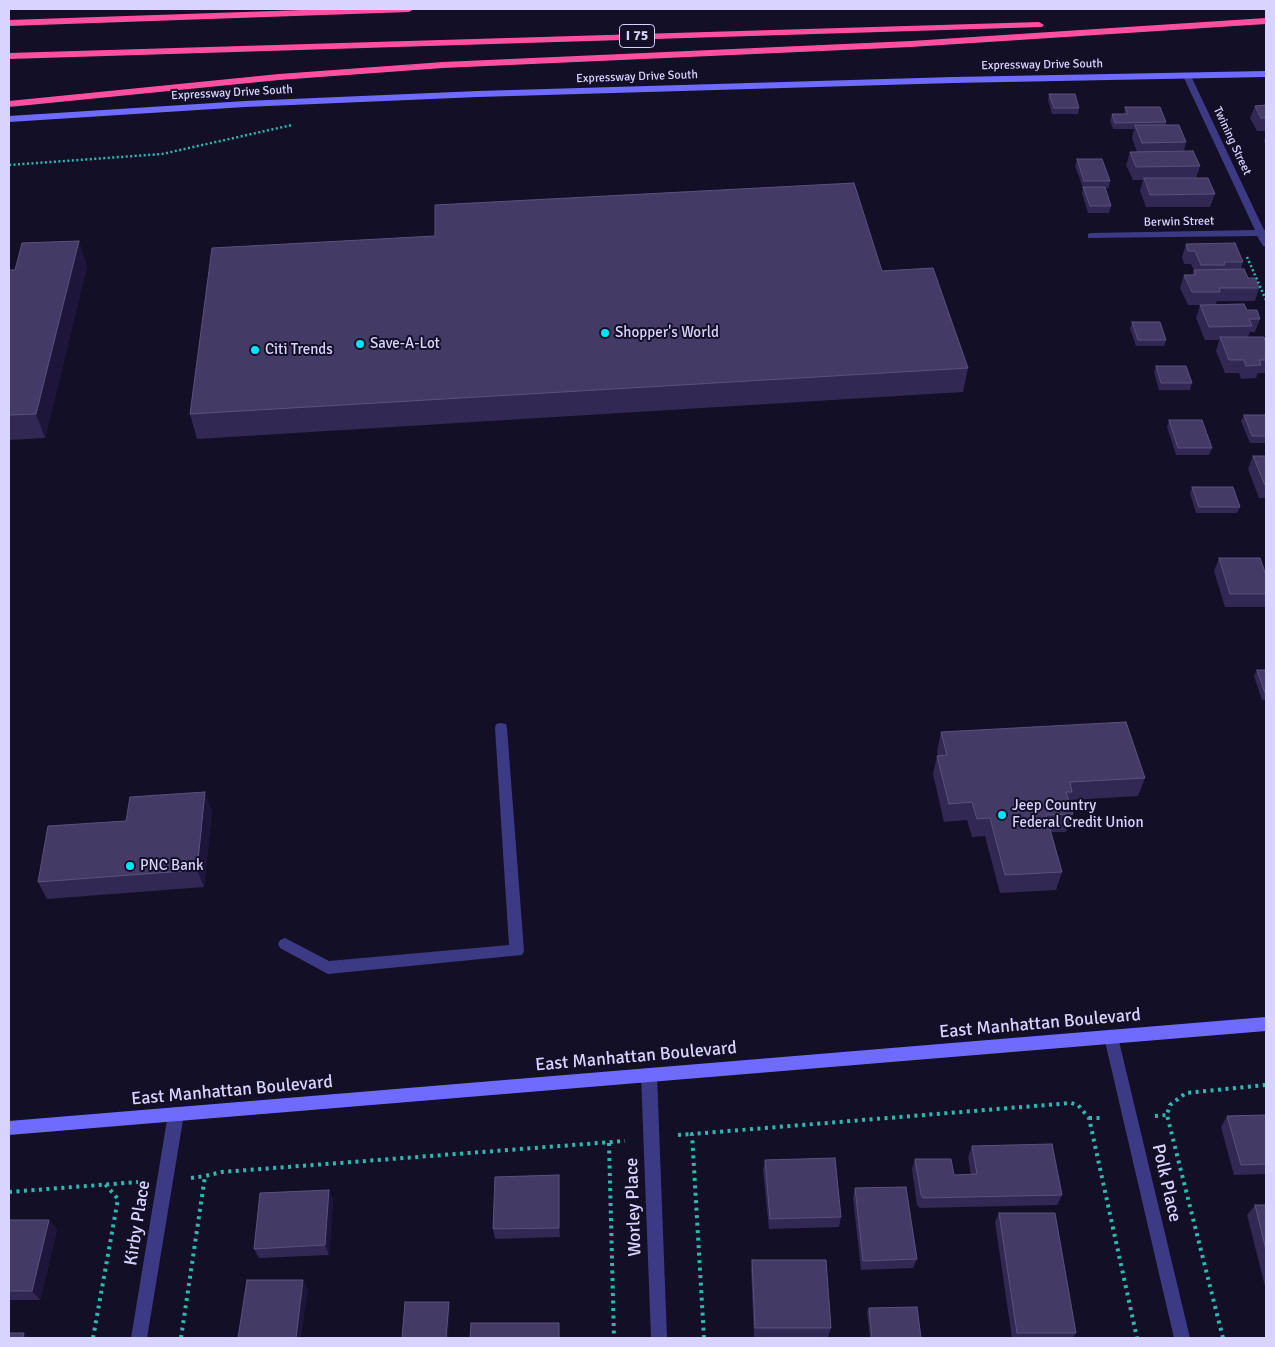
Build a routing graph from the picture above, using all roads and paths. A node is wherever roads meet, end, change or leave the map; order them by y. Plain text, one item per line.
1 (408, 9) edge
2 (1266, 20) edge
3 (9, 23) edge
4 (9, 56) edge
5 (1266, 74) edge
6 (1187, 76) junction
7 (9, 104) edge
8 (9, 119) edge
9 (1264, 233) edge
10 (1091, 236) dead end
11 (1266, 244) edge
12 (501, 728) dead end
13 (285, 944) dead end
14 (1266, 1024) edge
15 (1112, 1037) junction
16 (649, 1075) junction
17 (1266, 1085) edge
18 (176, 1114) junction
19 (9, 1128) edge
20 (692, 1134) junction
21 (652, 1136) junction
22 (610, 1144) junction
23 (205, 1176) junction
24 (166, 1180) junction
25 (104, 1184) junction
26 (9, 1192) edge
27 (93, 1338) edge
28 (139, 1338) edge
29 (181, 1338) edge
30 (614, 1338) edge
31 (659, 1338) edge
32 (704, 1338) edge
33 (1137, 1338) edge
34 (1182, 1338) edge
35 (1223, 1338) edge

1 - 3 highway
2 - 4 highway, I 75
2 - 7 highway
5 - 6 main road, Expressway Drive South
6 - 8 main road, Expressway Drive South
6 - 9 street, Twining Street
9 - 10 street, Berwin Street
9 - 11 street, Twining Street
12 - 13 street
14 - 15 main road, East Manhattan Boulevard
15 - 16 main road, East Manhattan Boulevard
15 - 34 street, Polk Place
16 - 18 main road, East Manhattan Boulevard
16 - 21 street, Worley Place
17 - 35 path
18 - 19 main road, East Manhattan Boulevard
18 - 24 street, Kirby Place
20 - 21 path
20 - 32 path
20 - 33 path
21 - 22 path
21 - 31 street, Worley Place
22 - 23 path
22 - 30 path
23 - 24 path
23 - 29 path
24 - 25 path
24 - 28 street, Kirby Place
25 - 26 path
25 - 27 path

